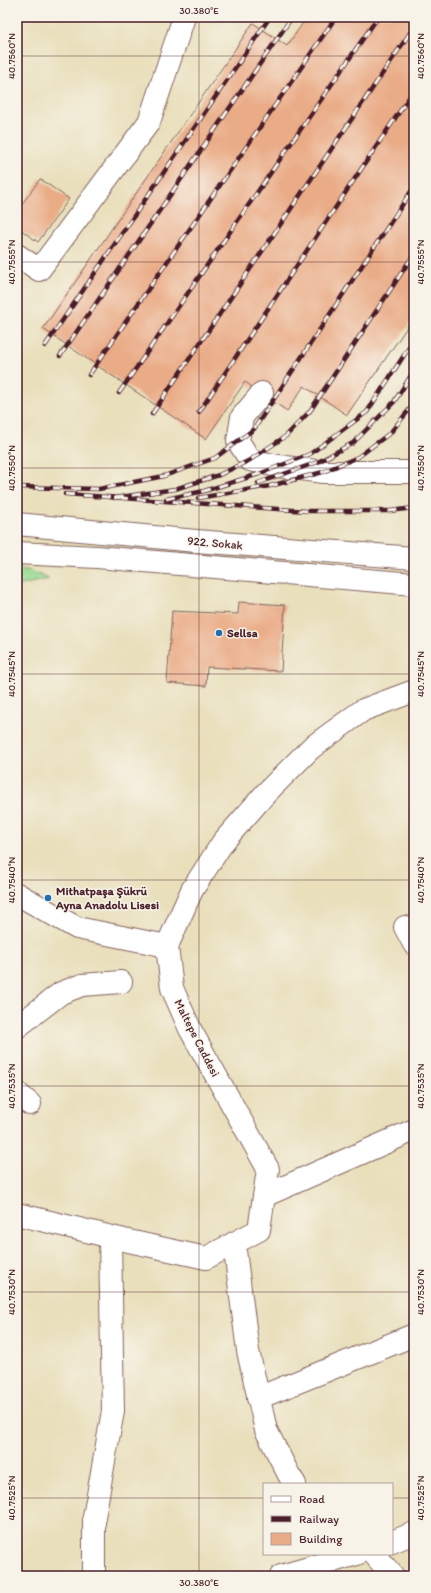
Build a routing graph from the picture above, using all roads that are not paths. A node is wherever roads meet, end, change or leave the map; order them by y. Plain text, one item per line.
1 (184, 17) edge
2 (20, 263) edge
3 (262, 394) dead end
4 (414, 472) edge
5 (17, 524) edge
6 (17, 553) edge
7 (414, 558) edge
8 (414, 584) edge
9 (414, 692) edge
10 (17, 894) edge
11 (167, 946) junction
12 (121, 982) dead end
13 (17, 1027) edge
14 (414, 1130) edge
15 (264, 1196) junction
16 (17, 1214) edge
17 (110, 1237) junction
18 (234, 1243) junction
19 (414, 1335) edge
20 (258, 1398) junction
21 (294, 1483) edge
22 (414, 1533) edge
23 (393, 1542) edge
24 (354, 1555) edge
25 (375, 1555) edge
26 (94, 1576) edge
27 (281, 1576) edge
28 (393, 1576) edge

1 - 2 street
3 - 4 street
5 - 7 street, 922. Sokak
6 - 8 street, 922. Sokak
9 - 11 street
10 - 11 street
11 - 15 street, Maltepe Caddesi
12 - 13 street
14 - 15 street
15 - 18 street, Maltepe Caddesi
16 - 17 street, Maltepe Caddesi
17 - 18 street, Maltepe Caddesi
17 - 26 street
18 - 20 street
19 - 20 street
20 - 21 street
22 - 23 street
24 - 27 street
25 - 28 street

